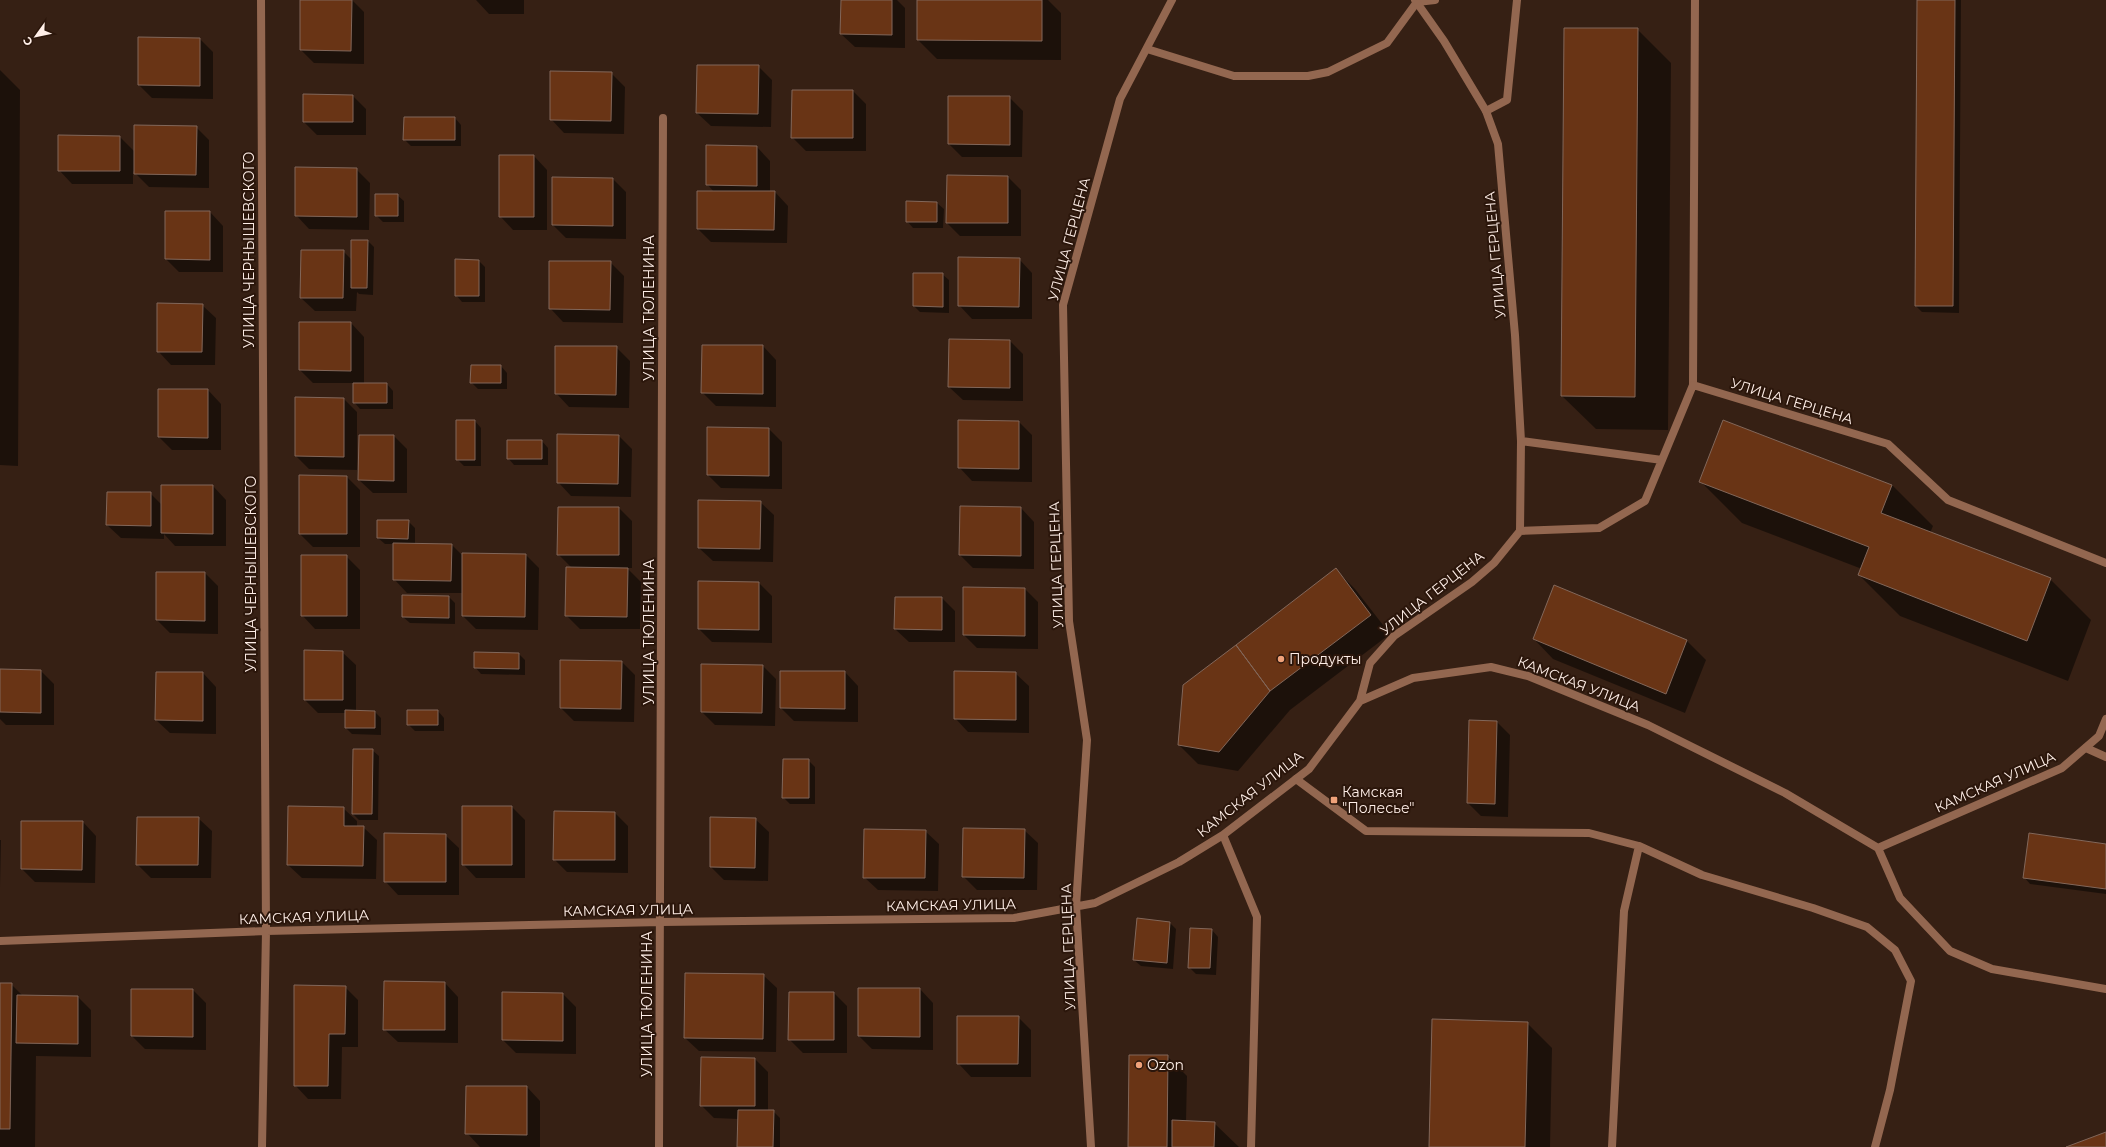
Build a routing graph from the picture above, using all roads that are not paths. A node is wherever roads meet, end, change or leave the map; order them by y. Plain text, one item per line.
1 (261, 0) edge
2 (1172, 0) edge
3 (1435, 0) edge
4 (1517, 0) edge
5 (1695, 0) edge
6 (1416, 1) edge
7 (1147, 49) junction
8 (1486, 111) junction
9 (663, 118) dead end
10 (1693, 385) junction
11 (1521, 441) junction
12 (1662, 460) junction
13 (1520, 531) junction
14 (2106, 563) edge
15 (1360, 701) junction
16 (2106, 719) edge
17 (2086, 748) junction
18 (2106, 757) edge
19 (1296, 779) junction
20 (1223, 835) junction
21 (1639, 846) junction
22 (1878, 848) junction
23 (1076, 906) junction
24 (661, 922) junction
25 (266, 931) junction
26 (0, 941) edge
27 (2106, 989) edge
28 (262, 1147) edge
29 (659, 1147) edge
30 (1091, 1147) edge
31 (1251, 1147) edge
32 (1612, 1147) edge
33 (1876, 1147) edge

1 - 25 street, УЛИЦА ЧЕРНЫШЕВСКОГО
2 - 7 street, УЛИЦА ГЕРЦЕНА
3 - 6 street
4 - 8 street
5 - 10 street
6 - 7 street
6 - 8 street, УЛИЦА ГЕРЦЕНА
7 - 23 street, УЛИЦА ГЕРЦЕНА
8 - 11 street, УЛИЦА ГЕРЦЕНА
9 - 24 street, УЛИЦА ТЮЛЕНИНА
10 - 12 street
10 - 14 street, УЛИЦА ГЕРЦЕНА
11 - 12 street
11 - 13 street, УЛИЦА ГЕРЦЕНА
12 - 13 street
13 - 15 street, УЛИЦА ГЕРЦЕНА
15 - 19 street, КАМСКАЯ УЛИЦА
15 - 22 street, КАМСКАЯ УЛИЦА
16 - 17 street, КАМСКАЯ УЛИЦА
17 - 18 street
17 - 22 street, КАМСКАЯ УЛИЦА
19 - 20 street, КАМСКАЯ УЛИЦА
19 - 21 street
20 - 23 street, КАМСКАЯ УЛИЦА
20 - 31 street
21 - 32 street
21 - 33 street
22 - 27 street
23 - 24 street, КАМСКАЯ УЛИЦА
23 - 30 street, УЛИЦА ГЕРЦЕНА
24 - 25 street, КАМСКАЯ УЛИЦА
24 - 29 street, УЛИЦА ТЮЛЕНИНА
25 - 26 street, КАМСКАЯ УЛИЦА
25 - 28 street, УЛИЦА ЧЕРНЫШЕВСКОГО

